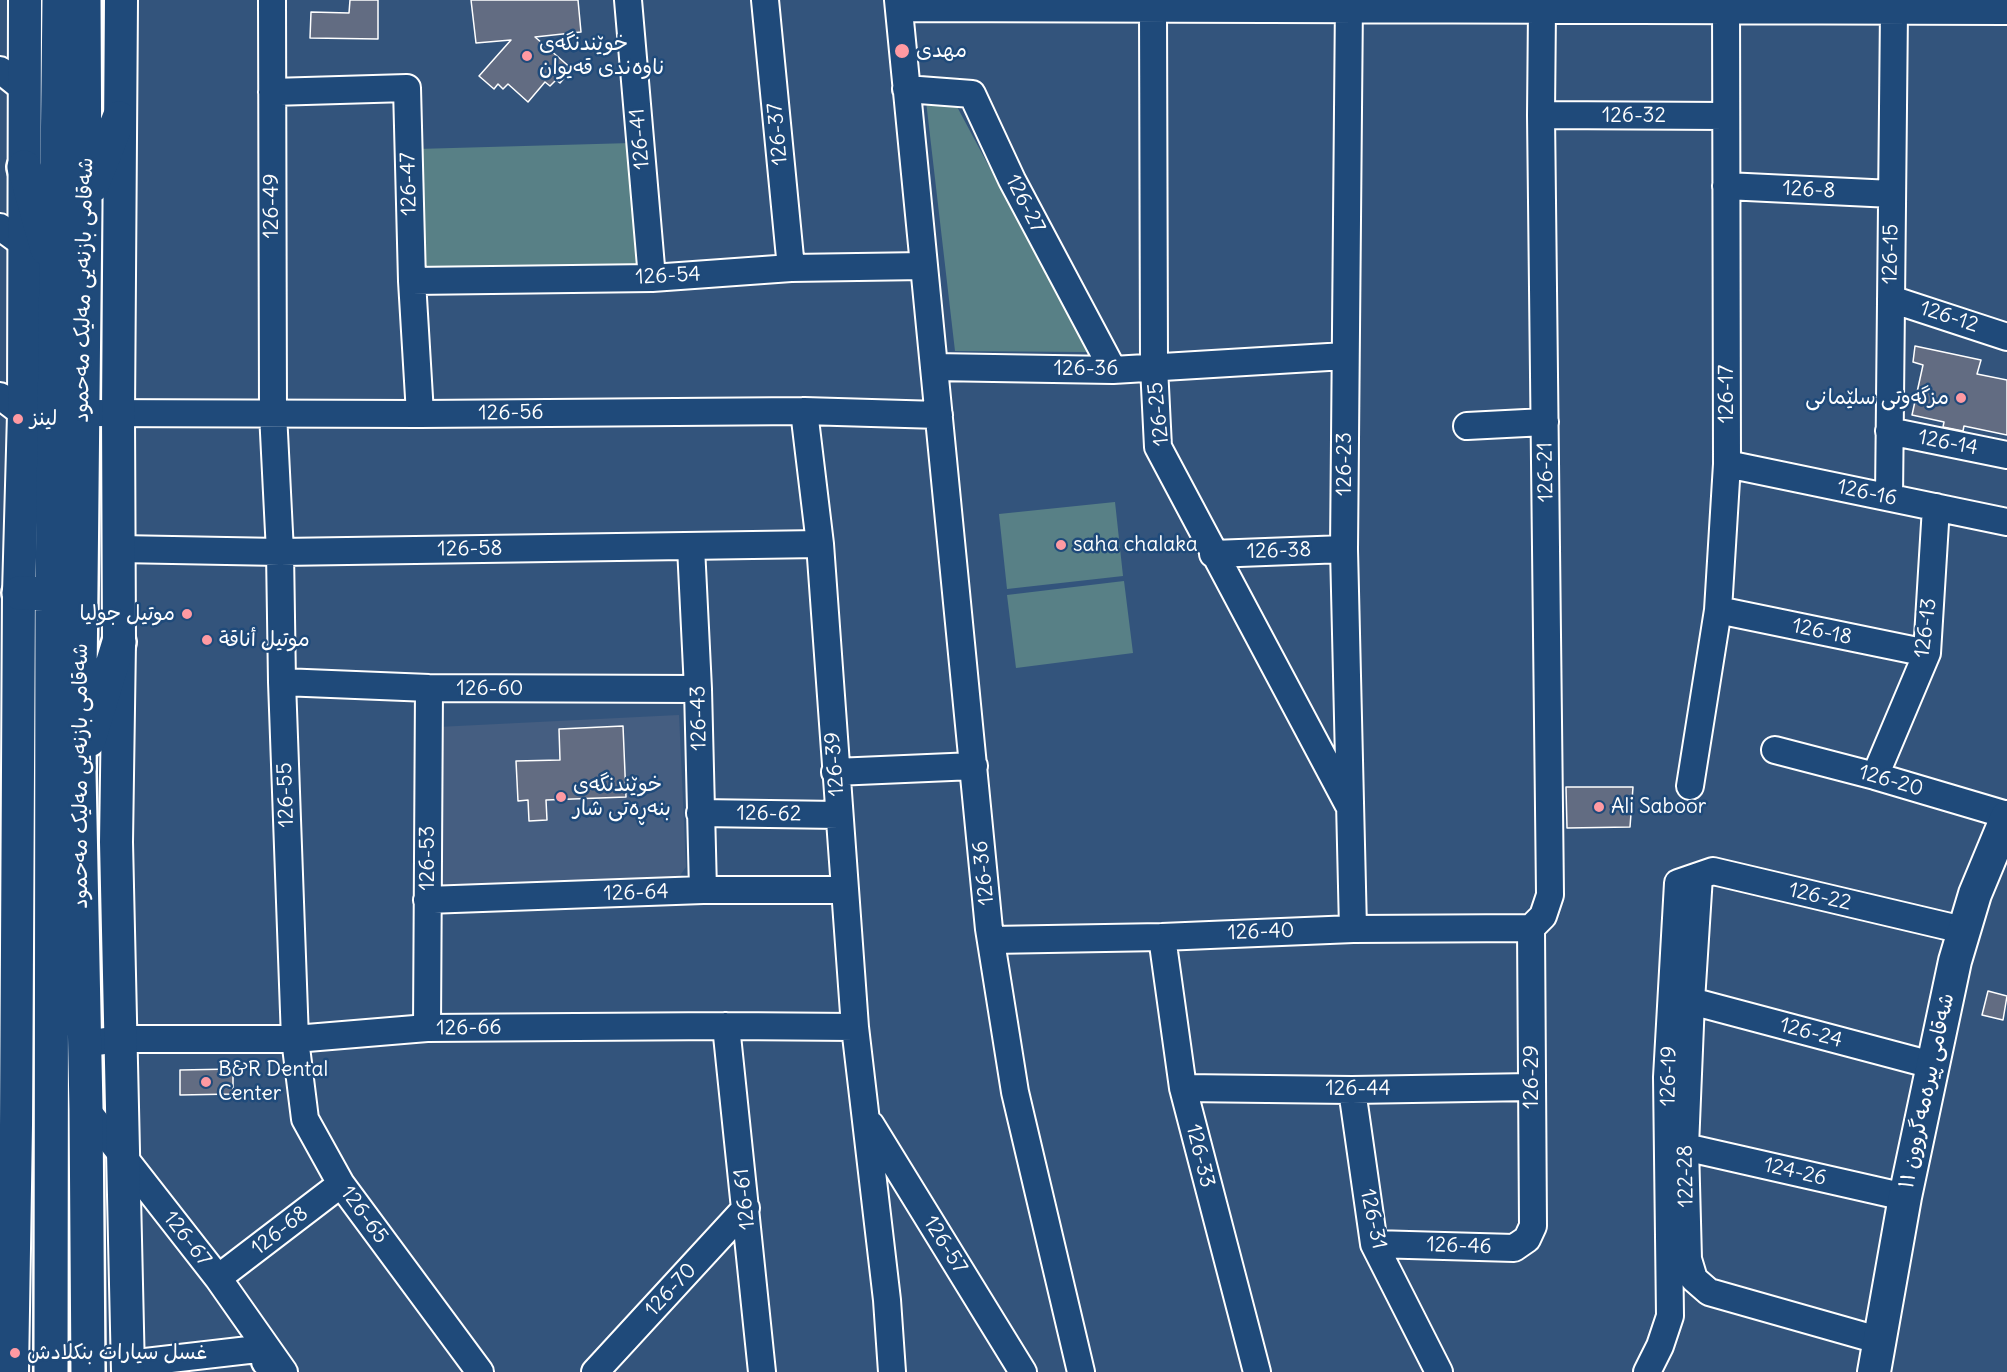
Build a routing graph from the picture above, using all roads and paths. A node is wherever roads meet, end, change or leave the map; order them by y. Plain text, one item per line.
1 (25, 0) edge
2 (59, 0) edge
3 (84, 0) edge
4 (121, 0) edge
5 (272, 0) edge
6 (628, 0) edge
7 (765, 0) edge
8 (899, 4) edge
9 (1349, 4) edge
10 (1726, 5) edge
11 (1153, 8) junction
12 (1542, 9) junction
13 (1894, 10) junction
14 (2007, 11) edge
15 (0, 70) edge
16 (24, 89) junction
17 (906, 89) junction
18 (272, 92) junction
19 (1541, 115) junction
20 (1726, 116) junction
21 (119, 118) junction
22 (24, 167) junction
23 (1726, 186) junction
24 (1892, 194) junction
25 (85, 205) junction
26 (0, 227) edge
27 (25, 245) junction
28 (924, 266) junction
29 (791, 268) junction
30 (652, 279) junction
31 (412, 281) junction
32 (57, 284) junction
33 (1891, 298) junction
34 (2007, 337) edge
35 (1345, 356) junction
36 (934, 367) junction
37 (1154, 367) junction
38 (1113, 370) junction
39 (12, 405) edge
40 (804, 411) junction
41 (82, 413) junction
42 (118, 413) junction
43 (273, 413) junction
44 (420, 414) junction
45 (939, 415) junction
46 (1545, 422) junction
47 (1467, 426) dead end
48 (1889, 431) junction
49 (2007, 455) edge
50 (1727, 464) junction
51 (1888, 497) junction
52 (1936, 507) junction
53 (2007, 522) edge
54 (820, 544) junction
55 (691, 547) junction
56 (119, 549) junction
57 (1344, 549) junction
58 (280, 552) junction
59 (1213, 554) junction
60 (19, 593) junction
61 (52, 594) junction
62 (1718, 610) junction
63 (119, 642) junction
64 (1927, 653) junction
65 (282, 682) junction
66 (429, 688) junction
67 (698, 689) junction
68 (1775, 750) dead end
69 (974, 766) junction
70 (835, 772) junction
71 (79, 773) junction
72 (1875, 776) junction
73 (1690, 786) dead end
74 (1351, 810) junction
75 (700, 813) junction
76 (839, 815) junction
77 (2007, 816) edge
78 (2007, 859) edge
79 (1688, 880) junction
80 (703, 890) junction
81 (844, 890) junction
82 (427, 900) junction
83 (1531, 928) junction
84 (1353, 929) junction
85 (1963, 930) junction
86 (1162, 937) junction
87 (991, 940) junction
88 (1690, 1001) junction
89 (726, 1026) junction
90 (855, 1027) junction
91 (427, 1028) junction
92 (119, 1039) junction
93 (295, 1039) junction
94 (84, 1044) junction
95 (1932, 1065) junction
96 (1532, 1087) junction
97 (1184, 1088) junction
98 (1352, 1090) junction
99 (86, 1109) junction
100 (867, 1117) junction
101 (8, 1123) edge
102 (1684, 1147) junction
103 (123, 1156) junction
104 (341, 1184) junction
105 (1905, 1197) junction
106 (746, 1208) junction
107 (1533, 1226) joint
108 (1374, 1244) junction
109 (218, 1278) junction
110 (1878, 1340) junction
111 (265, 1360) edge
112 (128, 1368) edge
113 (12, 1372) edge
114 (51, 1372) edge
115 (88, 1372) edge
116 (284, 1372) edge
117 (480, 1372) edge
118 (595, 1372) edge
119 (762, 1372) edge
120 (892, 1372) edge
121 (1023, 1372) edge
122 (1081, 1372) edge
123 (1257, 1372) edge
124 (1439, 1372) edge
125 (1647, 1372) edge
126 (1874, 1372) edge
127 (1890, 1372) edge

1 - 16 main road
2 - 32 highway, شەقامی بازنەیی مەلیک مەحمود
3 - 25 highway, شەقامی بازنەیی مەلیک مەحمود
4 - 21 main road
5 - 18 street, 126-49
6 - 30 street, 126-41
7 - 29 street, 126-37
8 - 11 street
8 - 17 street, 126-36
9 - 11 street
9 - 12 street
9 - 35 street, 126-23
10 - 12 street
10 - 13 street
10 - 20 street, 126-17
11 - 37 street, 126-25
12 - 19 street, 126-21
13 - 14 street
13 - 24 street, 126-15
15 - 16 street
16 - 22 main road
17 - 28 street, 126-36
17 - 38 street, 126-27
18 - 31 street, 126-47
18 - 43 street, 126-49
19 - 20 street, 126-32
19 - 46 street, 126-21
20 - 23 street, 126-17
21 - 25 highway
21 - 42 main road
22 - 27 main road
22 - 32 highway
23 - 24 street, 126-8
23 - 50 street, 126-17
24 - 33 street, 126-15
25 - 41 highway, شەقامی بازنەیی مەلیک مەحمود
26 - 27 street
27 - 39 main road
28 - 29 street, 126-54
28 - 36 street, 126-36
29 - 30 street, 126-54
30 - 31 street, 126-54
31 - 44 street, 126-47
32 - 61 highway, شەقامی بازنەیی مەلیک مەحمود
33 - 34 street, 126-12
33 - 48 street, 126-15
35 - 37 street, 126-36
35 - 57 street, 126-23
36 - 38 street, 126-36
36 - 45 street, 126-36
37 - 38 street, 126-36
37 - 59 street, 126-25
39 - 60 main road
40 - 44 street, 126-56
40 - 45 street, 126-56
40 - 54 street, 126-39
41 - 42 street, 126-56
41 - 71 highway, شەقامی بازنەیی مەلیک مەحمود
42 - 43 street, 126-56
42 - 56 main road
43 - 44 street, 126-56
43 - 58 street, 126-49
45 - 69 street, 126-36
46 - 47 street
46 - 83 street, 126-21
48 - 49 street, 126-14
48 - 51 street, 126-15
50 - 51 street, 126-16
50 - 62 street, 126-17
51 - 52 street, 126-16
52 - 53 street, 126-16
52 - 64 street, 126-13
54 - 55 street, 126-58
54 - 70 street, 126-39
55 - 58 street, 126-58
55 - 67 street, 126-43
56 - 58 street, 126-58
56 - 63 main road
57 - 59 street, 126-38
57 - 74 street, 126-23
58 - 65 street, 126-55
59 - 74 street, 126-25
60 - 61 highway
60 - 101 main road
61 - 114 highway, شەقامی بازنەیی مەلیک مەحمود
62 - 64 street, 126-18
62 - 73 street, 126-17
63 - 71 highway
63 - 92 main road
64 - 72 street, 126-13
65 - 66 street, 126-60
65 - 93 street, 126-55
66 - 67 street, 126-60
66 - 82 street, 126-53
67 - 75 street, 126-43
68 - 72 street, 126-20
69 - 70 street
69 - 87 street, 126-36
70 - 76 street, 126-39
71 - 94 highway, شەقامی بازنەیی مەلیک مەحمود
72 - 77 street, 126-20
74 - 84 street, 126-23
75 - 76 street, 126-62
75 - 80 street, 126-43
76 - 81 street, 126-39
77 - 85 main road, شەقامی پیرەمەگروون ١١
78 - 127 main road, شەقامی پیرەمەگروون ١١
79 - 85 street, 126-22
79 - 88 street, 122-28
79 - 125 street, 126-19
80 - 81 street, 126-64
80 - 82 street, 126-64
81 - 90 street, 126-39
82 - 91 street, 126-53
83 - 84 street, 126-40
83 - 96 street, 126-29
84 - 86 street, 126-40
85 - 95 main road, شەقامی پیرەمەگروون ١١
86 - 87 street, 126-40
86 - 97 street, 126-33
87 - 122 street, 126-36
88 - 95 street, 126-24
88 - 102 street, 122-28
89 - 90 street, 126-66
89 - 91 street, 126-66
89 - 106 street, 126-61
90 - 100 street, 126-39
91 - 93 street, 126-66
92 - 93 street, 126-66
92 - 94 street, 126-66
92 - 103 main road
93 - 104 street, 126-65
94 - 99 highway, شەقامی بازنەیی مەلیک مەحمود
95 - 105 main road, شەقامی پیرەمەگروون ١١
96 - 98 street, 126-44
96 - 107 street, 126-29
97 - 98 street, 126-44
97 - 123 street, 126-33
98 - 108 street, 126-31
99 - 103 street, 126-67
99 - 115 highway, شەقامی بازنەیی مەلیک مەحمود
100 - 120 street, 126-39
100 - 121 street, 126-57
101 - 113 main road
102 - 105 street, 124-26
102 - 110 street, 122-28
103 - 109 street, 126-67
103 - 112 main road
104 - 109 street, 126-68
104 - 117 street, 126-65
105 - 110 main road, شەقامی پیرەمەگروون ١١
106 - 118 street, 126-70
106 - 119 street, 126-61
107 - 108 street, 126-46
108 - 124 street, 126-31
109 - 111 street, 126-67
110 - 126 main road, شەقامی پیرەمەگروون ١١
111 - 112 street
111 - 116 street, 126-67

